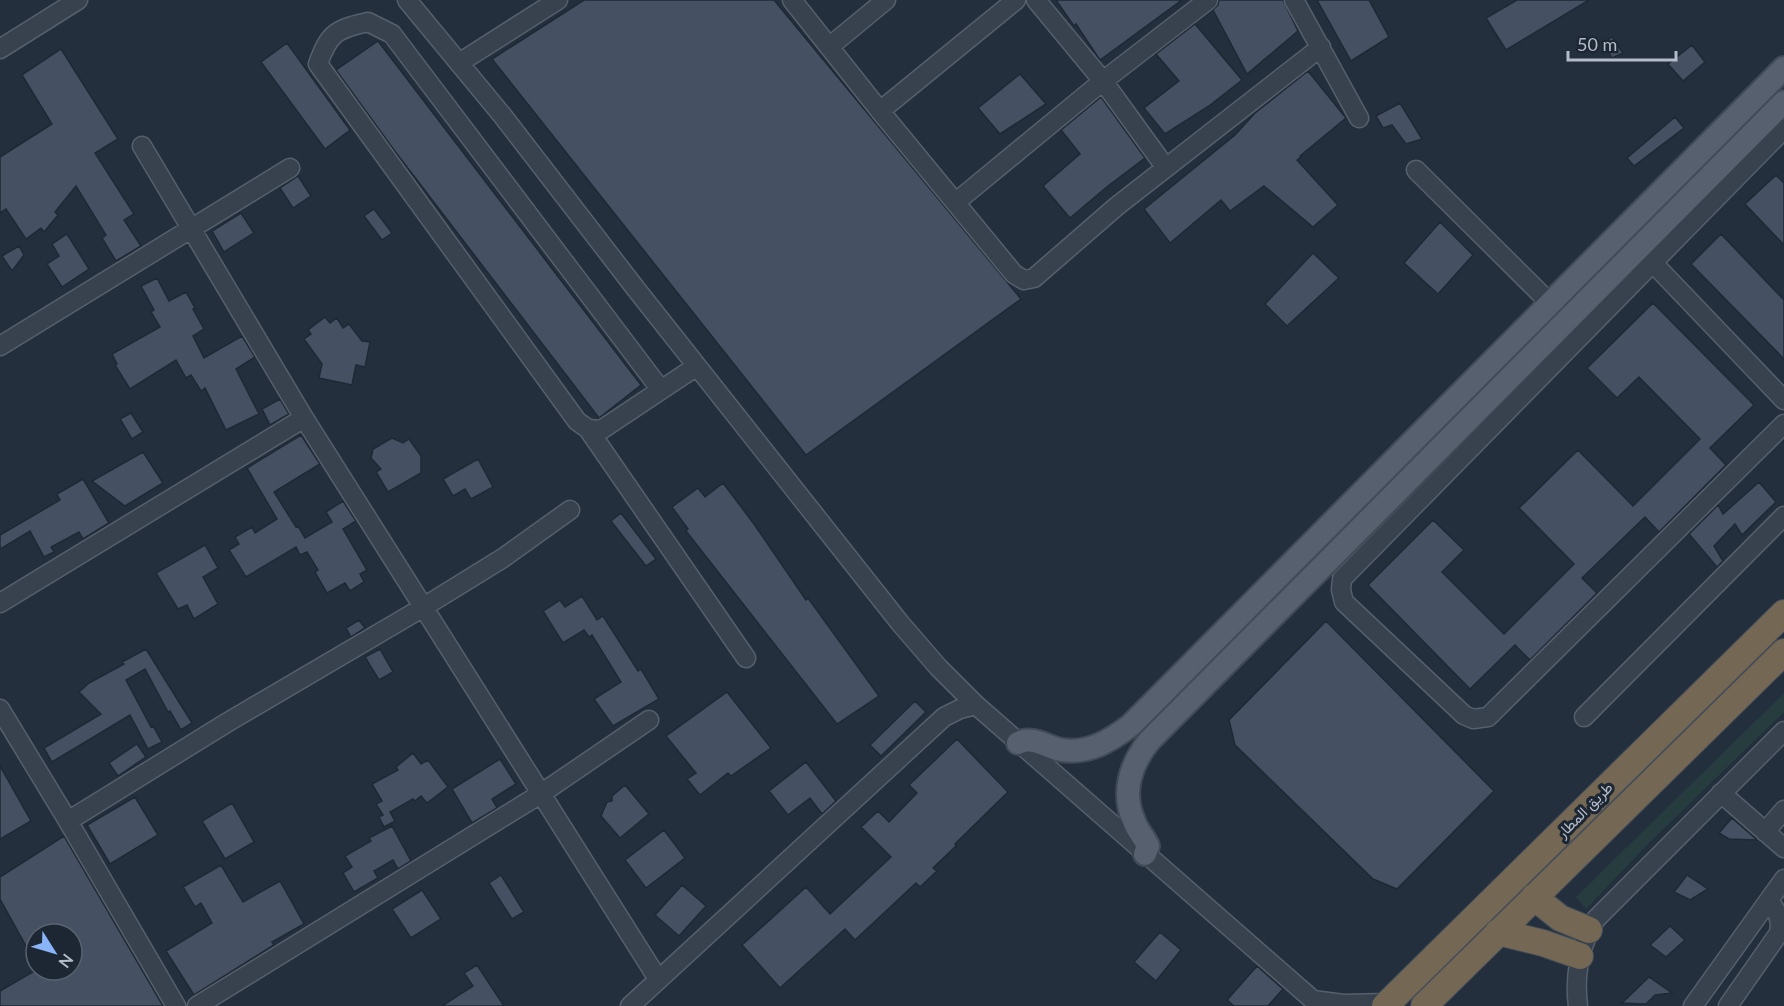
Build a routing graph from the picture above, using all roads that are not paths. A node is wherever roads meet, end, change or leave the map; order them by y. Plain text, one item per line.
1 (78, 0) edge
2 (407, 0) edge
3 (558, 0) edge
4 (792, 0) edge
5 (886, 0) edge
6 (1016, 0) edge
7 (1036, 0) edge
8 (1208, 0) edge
9 (1294, 0) edge
10 (829, 46) junction
11 (1320, 47) junction
12 (0, 49) edge
13 (459, 63) junction
14 (1784, 68) edge
15 (1102, 81) junction
16 (1784, 102) edge
17 (880, 111) junction
18 (1359, 118) dead end
19 (1780, 140) edge
20 (142, 146) dead end
21 (290, 168) dead end
22 (1166, 168) junction
23 (1416, 170) dead end
24 (956, 202) junction
25 (190, 229) junction
26 (1653, 263) junction
27 (1556, 297) junction
28 (1579, 308) junction
29 (0, 346) edge
30 (698, 366) junction
31 (661, 390) junction
32 (1784, 400) edge
33 (304, 418) junction
34 (1784, 424) edge
35 (588, 429) junction
36 (570, 510) dead end
37 (1784, 516) edge
38 (0, 603) edge
39 (422, 608) junction
40 (1784, 614) edge
41 (1784, 652) edge
42 (746, 658) dead end
43 (953, 683) junction
44 (976, 705) junction
45 (0, 709) edge
46 (944, 717) junction
47 (1584, 717) dead end
48 (649, 720) dead end
49 (1784, 731) edge
50 (1018, 743) junction
51 (542, 793) junction
52 (1721, 793) junction
53 (1784, 810) edge
54 (68, 821) junction
55 (1766, 832) junction
56 (1784, 848) edge
57 (1145, 854) junction
58 (1784, 879) edge
59 (1534, 897) junction
60 (1769, 900) junction
61 (1589, 930) junction
62 (1498, 932) junction
63 (1580, 956) junction
64 (658, 979) junction
65 (1429, 1002) edge
66 (1315, 1003) edge
67 (1387, 1004) edge
68 (176, 1006) edge
69 (197, 1006) edge
70 (630, 1006) edge
71 (1578, 1006) edge
72 (1693, 1006) edge
73 (1728, 1006) edge

1 - 12 street
2 - 13 street
3 - 13 street
4 - 10 street
5 - 10 street
6 - 17 street
7 - 15 street
8 - 15 street
9 - 11 street
10 - 17 street
11 - 18 street
11 - 22 street
13 - 30 street
14 - 27 main road
15 - 22 street
15 - 24 street
16 - 28 main road
17 - 24 street
19 - 26 street
20 - 25 street
21 - 25 street
22 - 24 street
23 - 27 street
25 - 29 street
25 - 33 street
26 - 32 street
26 - 34 street
27 - 28 main road
27 - 50 main road
28 - 57 main road
30 - 31 street
30 - 43 street
31 - 35 street
31 - 35 street
33 - 38 street
33 - 39 street
35 - 42 street
36 - 39 street
37 - 47 street
39 - 51 street
39 - 54 street
40 - 67 highway, طريق المطار
41 - 59 highway, طريق المطار
43 - 44 street
43 - 46 street
44 - 46 street
44 - 50 street
45 - 54 street
46 - 64 street
48 - 51 street
49 - 52 street
50 - 57 street
51 - 64 street
51 - 69 street
52 - 55 street
52 - 61 street
53 - 55 street
54 - 68 street
55 - 56 street
57 - 66 street
58 - 60 street
59 - 61 highway
59 - 62 highway, طريق المطار
60 - 72 street
60 - 73 street
61 - 63 street
62 - 63 highway
62 - 65 highway, طريق المطار
63 - 71 street
64 - 70 street
66 - 67 street

